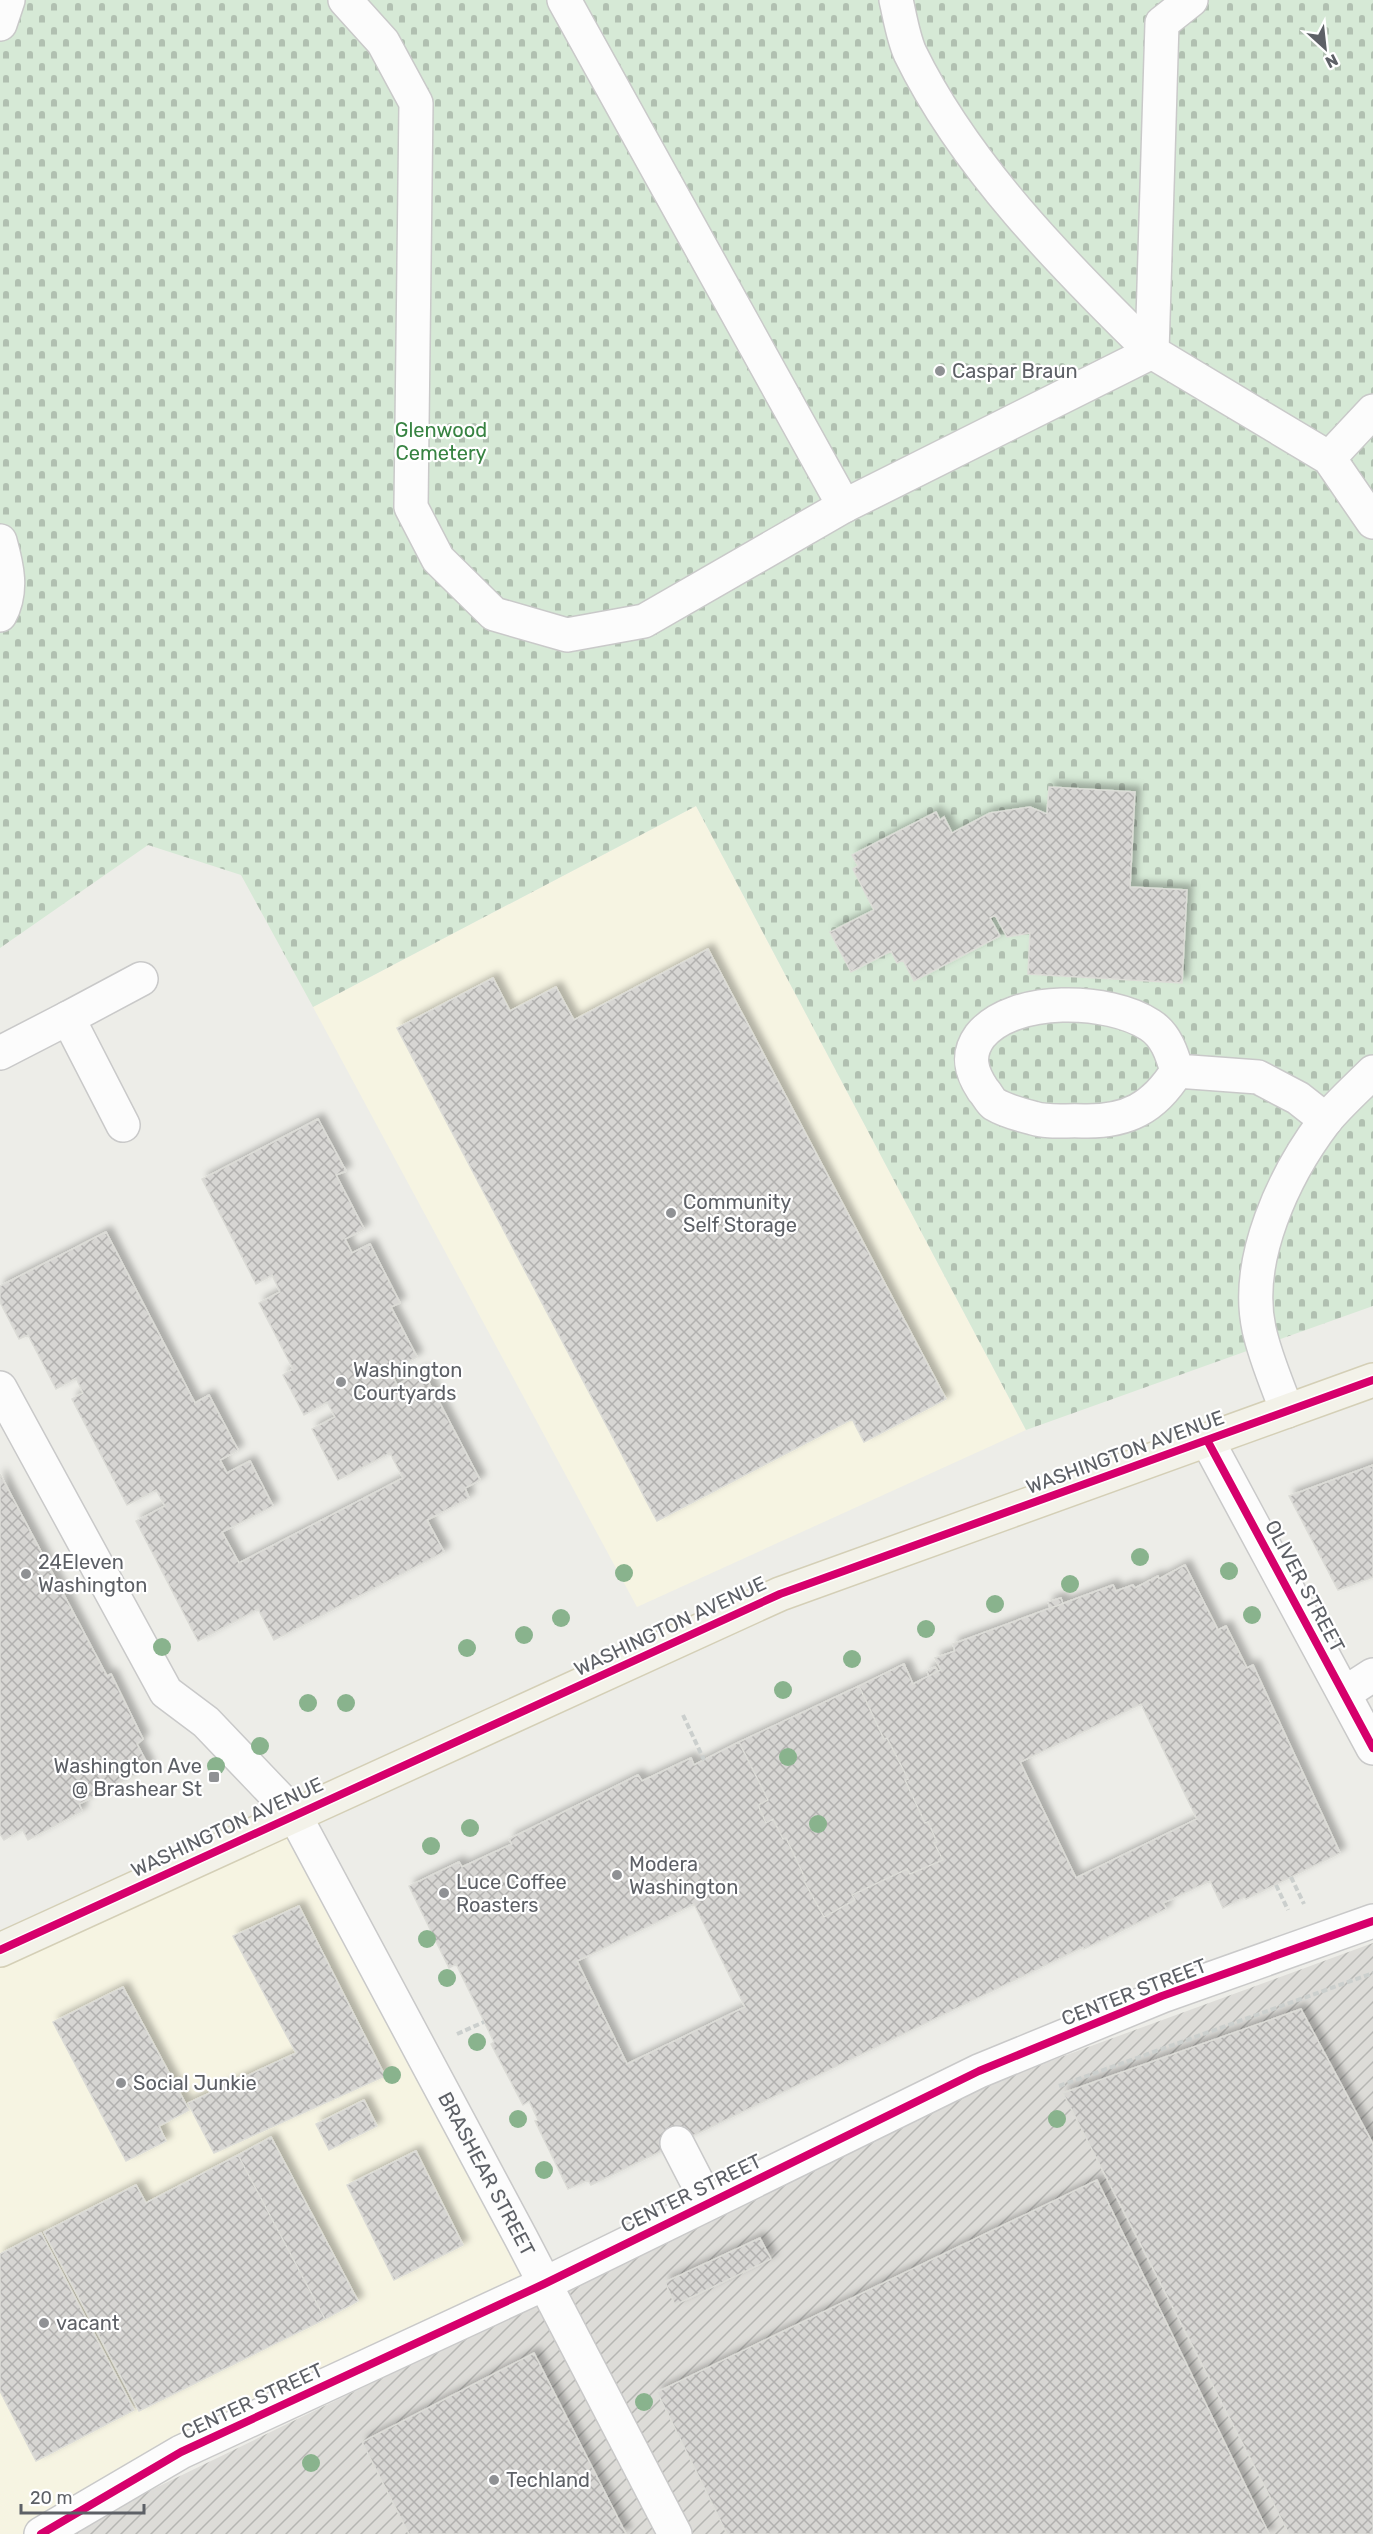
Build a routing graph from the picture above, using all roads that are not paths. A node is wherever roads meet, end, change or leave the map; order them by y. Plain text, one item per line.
1 (8, 0) edge
2 (345, 0) edge
3 (564, 0) edge
4 (896, 0) edge
5 (1191, 0) edge
6 (1156, 11) edge
7 (0, 24) edge
8 (1152, 352) junction
9 (1373, 411) edge
10 (1329, 458) junction
11 (844, 506) junction
12 (1373, 522) edge
13 (0, 541) edge
14 (0, 615) edge
15 (141, 979) dead end
16 (68, 1018) junction
17 (0, 1053) edge
18 (1176, 1071) junction
19 (1373, 1072) edge
20 (1326, 1120) junction
21 (123, 1125) dead end
22 (1373, 1380) edge
23 (0, 1388) edge
24 (1287, 1411) junction
25 (1207, 1440) junction
26 (1373, 1675) edge
27 (1345, 1693) junction
28 (1373, 1748) edge
29 (294, 1814) junction
30 (1373, 1921) edge
31 (0, 1950) edge
32 (677, 2143) dead end
33 (708, 2203) junction
34 (544, 2284) junction
35 (40, 2534) edge
36 (675, 2534) edge

1 - 7 street
2 - 11 street
3 - 11 street
4 - 8 street
5 - 6 street
6 - 8 street
8 - 10 street
8 - 11 street
9 - 10 street
10 - 12 street
13 - 14 street
15 - 16 street
16 - 17 street
16 - 21 street
18 - 18 street
18 - 20 street
19 - 20 street
20 - 24 street
22 - 24 main road, WASHINGTON AVENUE
23 - 29 street, BRASHEAR STREET
24 - 25 main road, WASHINGTON AVENUE
25 - 27 street, OLIVER STREET
25 - 29 main road, WASHINGTON AVENUE
26 - 27 street
27 - 28 street, OLIVER STREET
29 - 31 main road, WASHINGTON AVENUE
29 - 34 street, BRASHEAR STREET
30 - 33 street, CENTER STREET
32 - 33 street
33 - 34 street, CENTER STREET
34 - 35 street, CENTER STREET
34 - 36 street, BRASHEAR STREET

